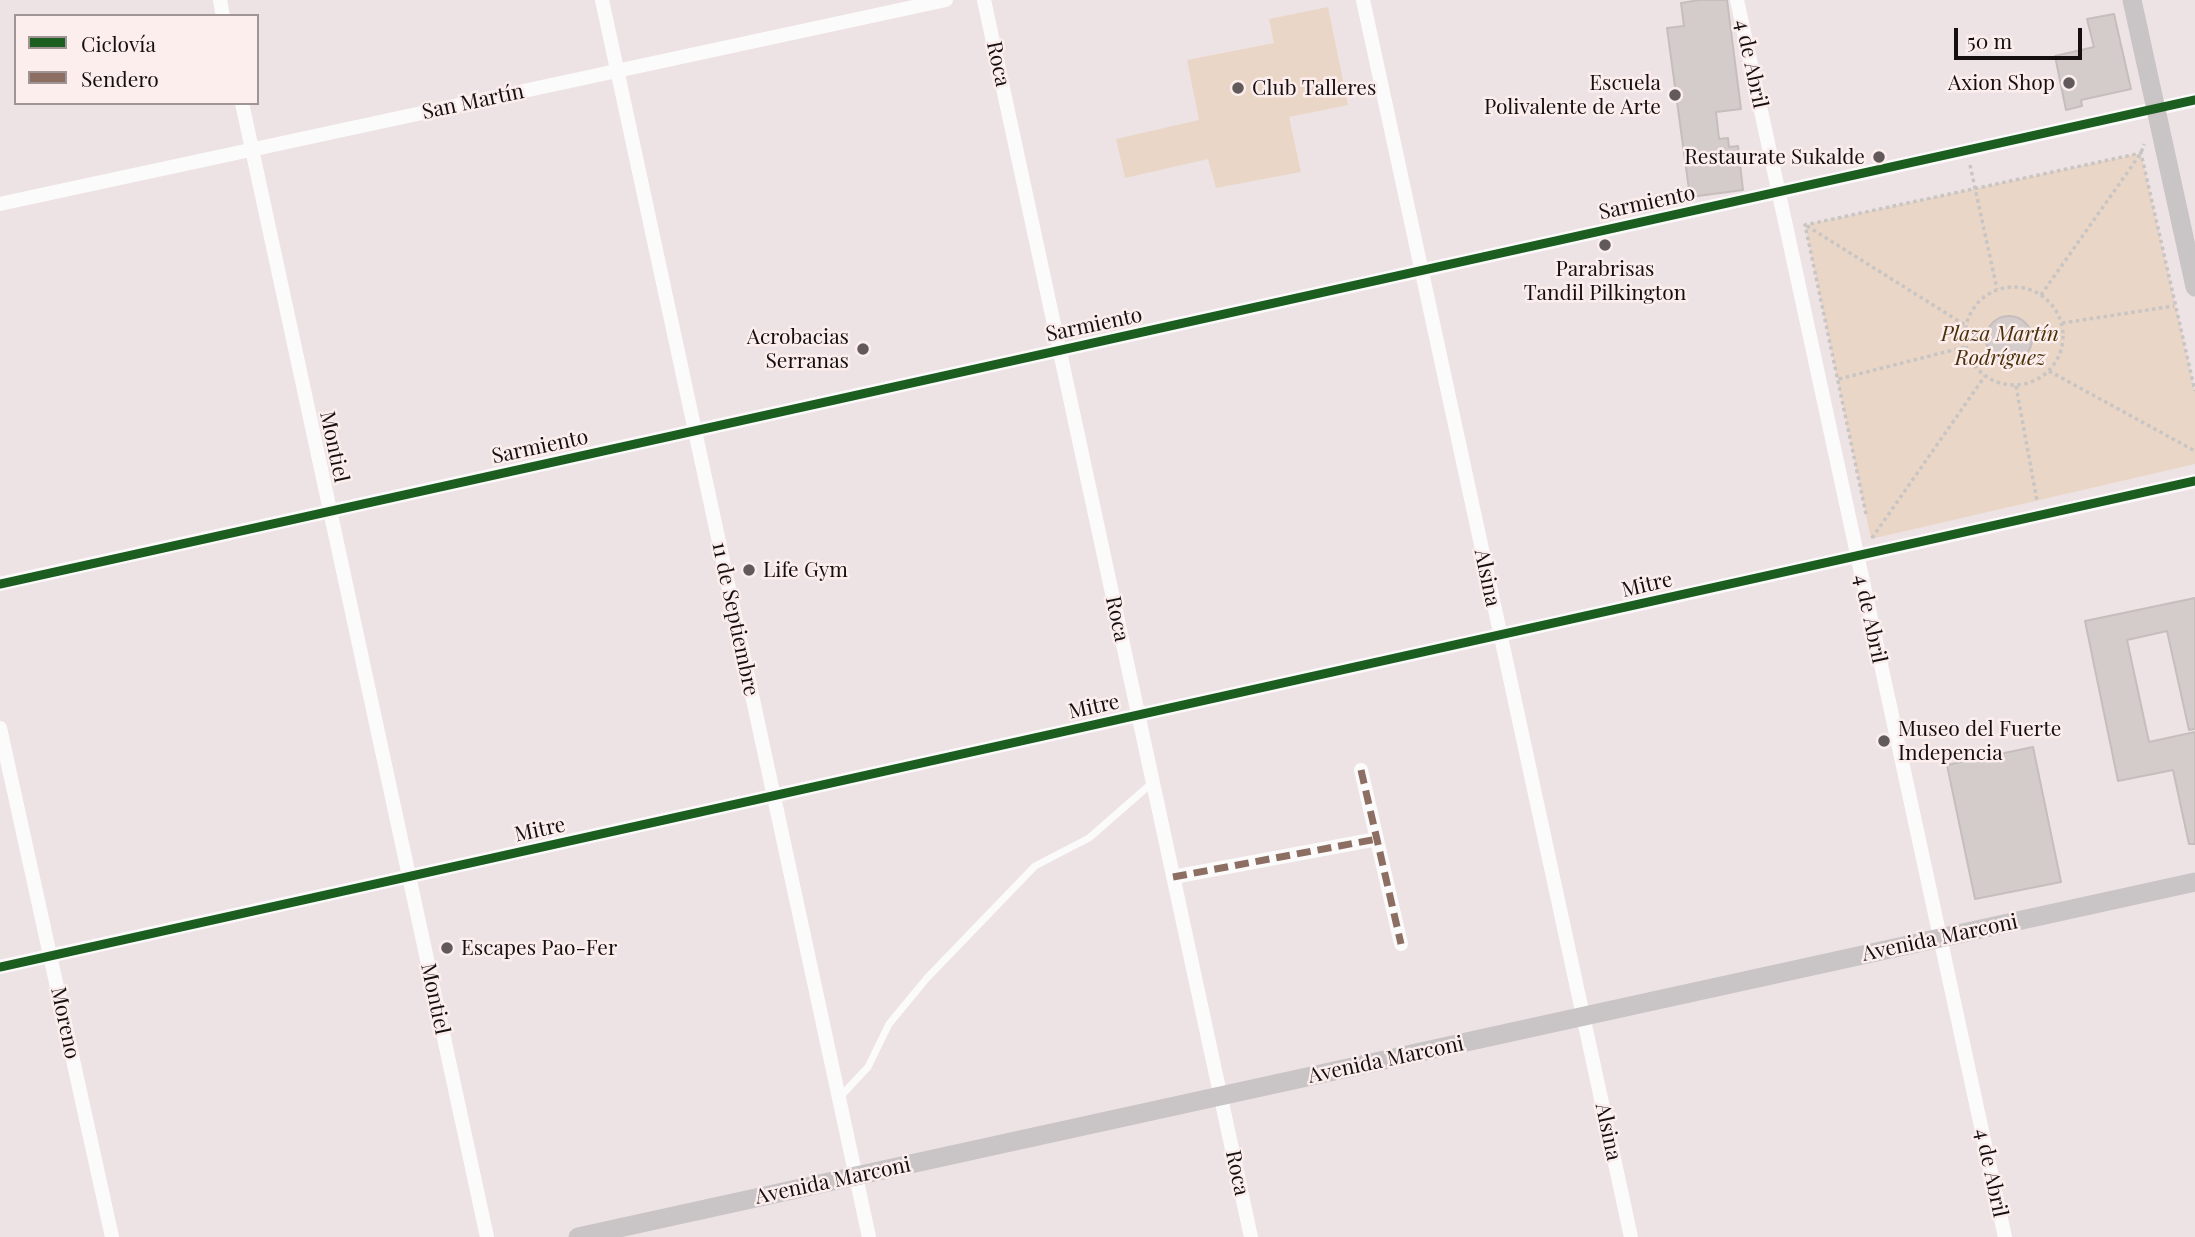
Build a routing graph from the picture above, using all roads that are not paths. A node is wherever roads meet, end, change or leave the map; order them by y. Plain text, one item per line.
1 (602, 0) edge
2 (946, 0) edge
3 (984, 0) edge
4 (1363, 0) edge
5 (1737, 0) edge
6 (2132, 0) edge
7 (617, 72) junction
8 (2195, 100) edge
9 (242, 105) edge
10 (2157, 108) junction
11 (251, 148) junction
12 (1777, 192) junction
13 (0, 204) edge
14 (1420, 271) junction
15 (2195, 287) edge
16 (1058, 351) junction
17 (695, 431) junction
18 (2195, 481) edge
19 (330, 511) junction
20 (1857, 556) junction
21 (0, 584) edge
22 (1500, 635) junction
23 (1138, 715) junction
24 (0, 728) edge
25 (1361, 770) dead end
26 (1152, 783) junction
27 (774, 796) junction
28 (1377, 839) junction
29 (409, 876) junction
30 (1172, 877) junction
31 (2195, 882) edge
32 (1940, 938) junction
33 (1401, 944) dead end
34 (50, 956) junction
35 (0, 967) edge
36 (1583, 1016) junction
37 (1220, 1096) junction
38 (839, 1097) junction
39 (856, 1176) junction
40 (112, 1237) edge
41 (487, 1237) edge
42 (578, 1237) edge
43 (870, 1237) edge
44 (1251, 1237) edge
45 (1631, 1237) edge
46 (2005, 1237) edge

1 - 7 street, 11 de Septiembre
2 - 7 street, San Martín
3 - 16 street, Roca
4 - 14 street, Alsina
5 - 12 street, 4 de Abril
6 - 10 main road
7 - 11 street, San Martín
7 - 17 street, 11 de Septiembre
8 - 10 street, Sarmiento
9 - 11 street, Montiel
10 - 12 street, Sarmiento
10 - 15 main road
11 - 13 street, San Martín
11 - 19 street, Montiel
12 - 14 street, Sarmiento
12 - 20 street, 4 de Abril
14 - 16 street, Sarmiento
14 - 22 street, Alsina
16 - 17 street, Sarmiento
16 - 23 street, Roca
17 - 19 street, Sarmiento
17 - 27 street, 11 de Septiembre
18 - 20 street, Mitre
19 - 21 street, Sarmiento
19 - 29 street, Montiel
20 - 22 street, Mitre
20 - 32 street, 4 de Abril
22 - 23 street, Mitre
22 - 36 street, Alsina
23 - 26 street, Roca
23 - 27 street, Mitre
24 - 34 street, Moreno
25 - 28 street
26 - 30 street, Roca
26 - 38 lane
27 - 29 street, Mitre
27 - 38 street, 11 de Septiembre
28 - 30 street
28 - 33 street
29 - 34 street, Mitre
29 - 41 street, Montiel
30 - 37 street, Roca
31 - 32 main road, Avenida Marconi
32 - 36 main road, Avenida Marconi
32 - 46 street, 4 de Abril
34 - 35 street, Mitre
34 - 40 street, Moreno
36 - 37 main road, Avenida Marconi
36 - 45 street, Alsina
37 - 39 main road, Avenida Marconi
37 - 44 street, Roca
38 - 39 street, 11 de Septiembre
39 - 42 main road, Avenida Marconi
39 - 43 street, 11 de Septiembre

